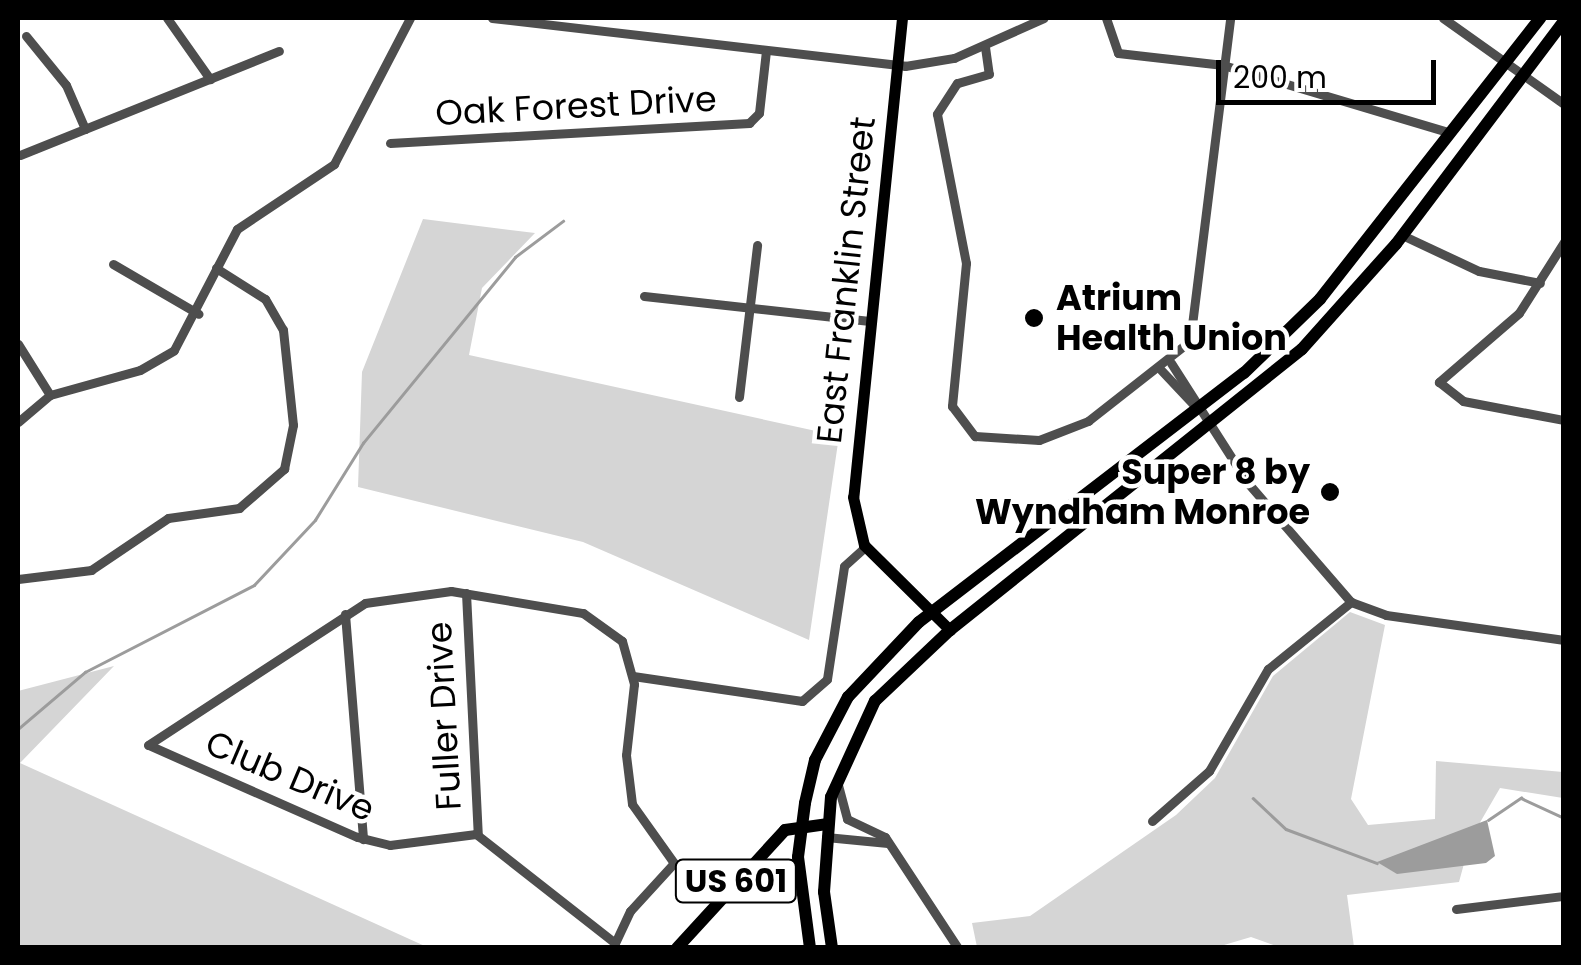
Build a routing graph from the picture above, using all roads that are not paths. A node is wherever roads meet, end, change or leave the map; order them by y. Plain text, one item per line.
1 (167, 18) edge
2 (410, 18) edge
3 (492, 18) edge
4 (902, 18) edge
5 (1044, 18) edge
6 (1106, 18) edge
7 (1230, 18) edge
8 (1442, 18) edge
9 (1540, 18) edge
10 (1564, 21) edge
11 (26, 36) dead end
12 (984, 47) junction
13 (279, 51) dead end
14 (766, 51) junction
15 (1504, 59) junction
16 (1223, 65) junction
17 (897, 66) junction
18 (1524, 74) junction
19 (210, 79) junction
20 (1564, 104) edge
21 (84, 129) junction
22 (1448, 132) junction
23 (390, 143) dead end
24 (20, 155) dead end
25 (1402, 235) junction
26 (1564, 242) edge
27 (757, 245) dead end
28 (113, 264) dead end
29 (216, 268) junction
30 (1540, 283) junction
31 (644, 296) dead end
32 (749, 306) junction
33 (199, 314) junction
34 (870, 321) junction
35 (18, 344) edge
36 (1171, 363) junction
37 (1161, 370) junction
38 (50, 395) junction
39 (739, 397) dead end
40 (1197, 408) junction
41 (1564, 420) edge
42 (18, 422) edge
43 (1210, 429) junction
44 (865, 546) junction
45 (18, 579) edge
46 (466, 593) junction
47 (1351, 602) junction
48 (932, 613) junction
49 (346, 614) junction
50 (950, 630) junction
51 (1564, 640) edge
52 (633, 676) junction
53 (837, 780) junction
54 (1152, 821) dead end
55 (802, 825) junction
56 (826, 831) junction
57 (478, 835) junction
58 (363, 839) junction
59 (888, 844) junction
60 (1564, 896) edge
61 (1456, 909) dead end
62 (677, 948) edge
63 (814, 948) edge
64 (832, 948) edge
65 (958, 948) edge

1 - 19 street
2 - 29 street
3 - 14 street
4 - 17 main road, East Franklin Street
5 - 12 street
6 - 16 street
7 - 16 street
8 - 15 street
9 - 15 highway
10 - 18 highway
11 - 21 street
12 - 17 street
12 - 37 street
13 - 19 street
14 - 17 street
14 - 23 street, Oak Forest Drive
15 - 18 street
15 - 22 highway
16 - 22 street
16 - 36 street
17 - 34 main road, East Franklin Street
18 - 20 street
18 - 25 highway
19 - 21 street
21 - 24 street
22 - 40 highway
25 - 30 street
25 - 43 highway
26 - 30 street
27 - 32 street
28 - 33 street
29 - 33 street
29 - 45 street
30 - 41 street
31 - 32 street
32 - 34 street
32 - 39 street
33 - 38 street
34 - 44 main road, East Franklin Street
35 - 38 street
36 - 37 street
36 - 40 street
37 - 40 street
38 - 42 street
40 - 43 street
40 - 48 highway
43 - 47 street
43 - 50 highway
44 - 48 main road
44 - 52 street
46 - 49 street
46 - 52 street
46 - 57 street, Fuller Drive
47 - 51 street
47 - 54 street
48 - 50 main road
48 - 55 highway
49 - 58 street
49 - 58 street, Club Drive
50 - 53 highway
52 - 57 street
53 - 56 highway
53 - 59 street
55 - 56 highway, US 601
55 - 62 highway, US 601
55 - 63 highway
56 - 59 street
56 - 64 highway
57 - 58 street, Club Drive
59 - 65 street
60 - 61 street

